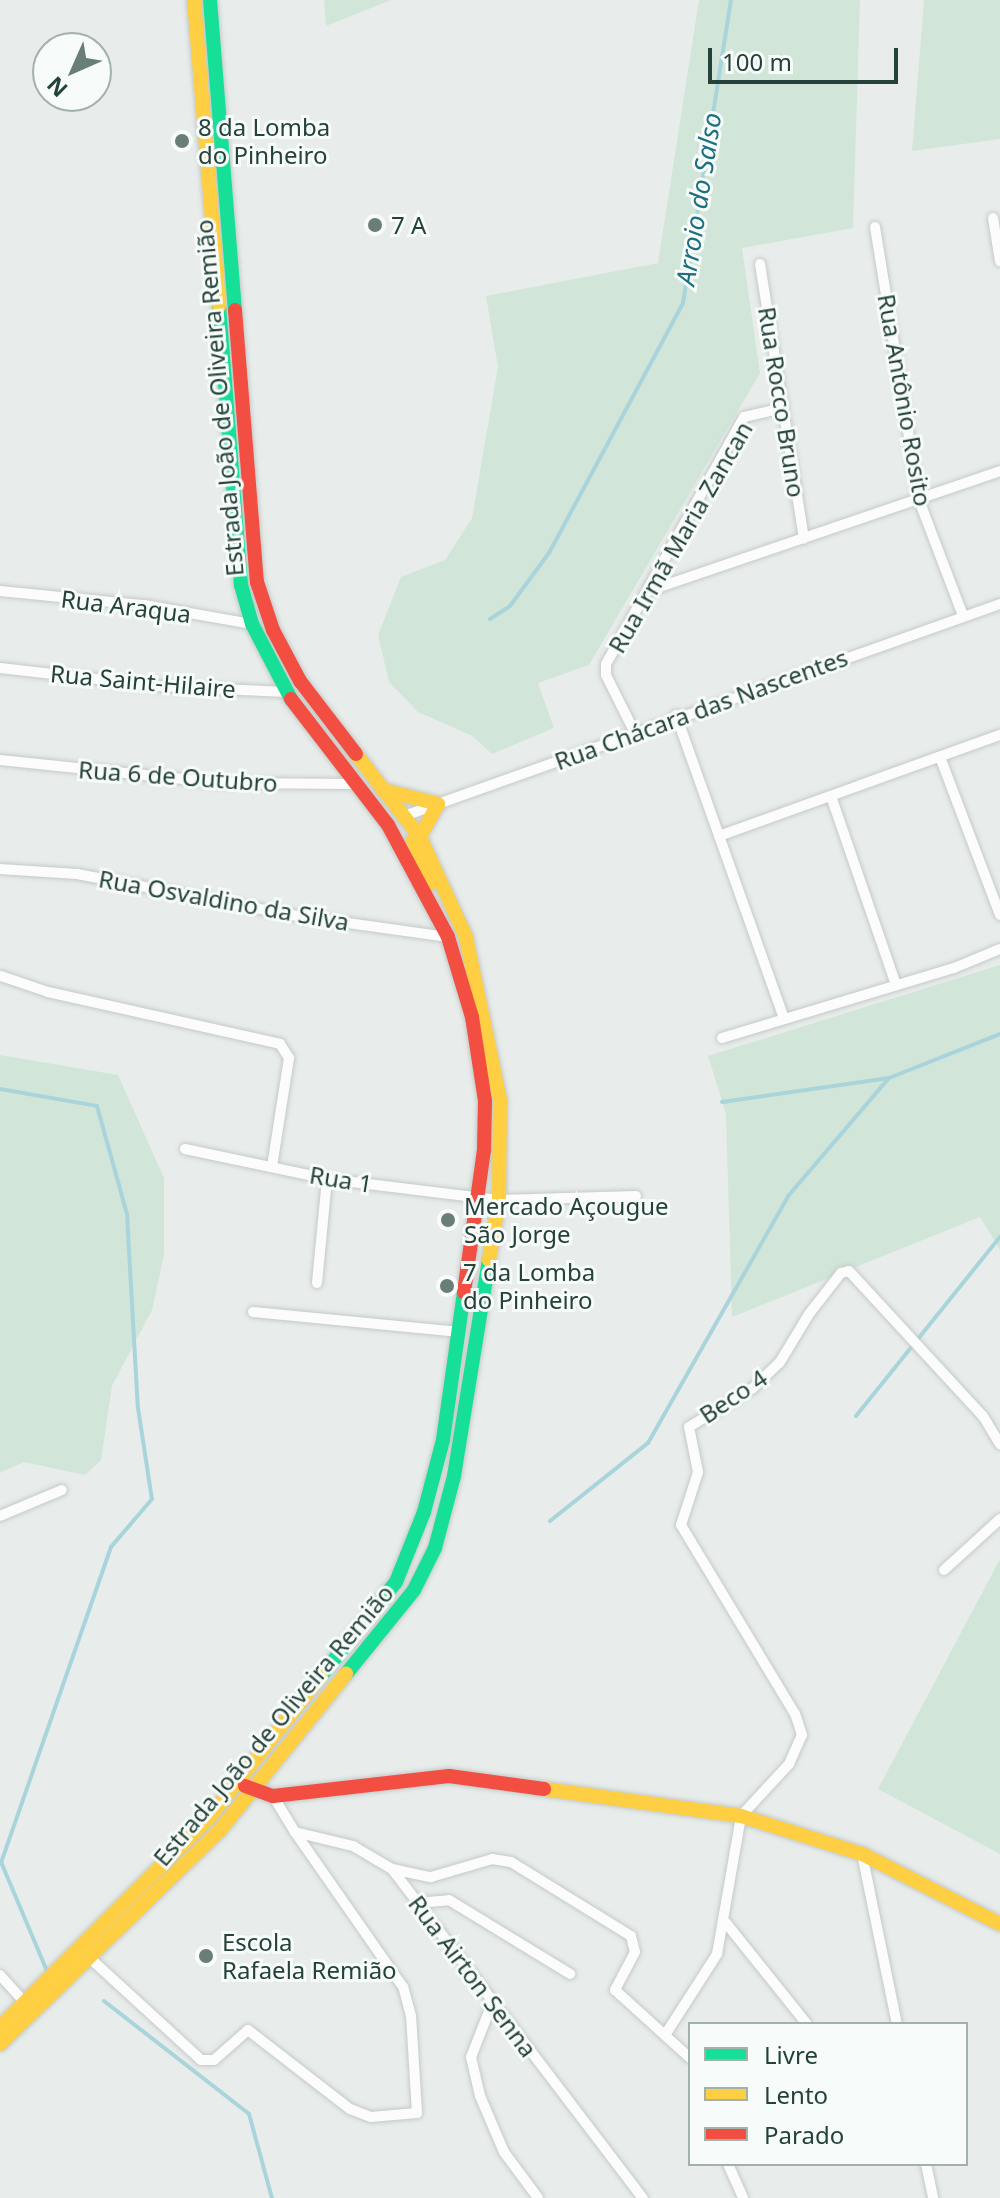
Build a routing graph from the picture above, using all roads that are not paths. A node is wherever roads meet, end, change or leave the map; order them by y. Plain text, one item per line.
1 (194, 0) edge
2 (210, 0) edge
3 (993, 218) dead end
4 (875, 227) dead end
5 (1000, 261) edge
6 (760, 264) dead end
7 (783, 408) junction
8 (1000, 471) edge
9 (919, 500) junction
10 (251, 525) junction
11 (234, 527) junction
12 (804, 539) junction
13 (0, 591) edge
14 (648, 591) junction
15 (1000, 604) edge
16 (963, 616) junction
17 (252, 624) junction
18 (0, 668) edge
19 (286, 692) junction
20 (676, 715) junction
21 (311, 724) junction
22 (635, 733) junction
23 (1000, 735) edge
24 (940, 757) junction
25 (0, 760) edge
26 (357, 784) junction
27 (383, 790) junction
28 (831, 796) junction
29 (438, 804) junction
30 (404, 816) junction
31 (719, 836) junction
32 (420, 837) junction
33 (0, 869) edge
34 (1000, 915) edge
35 (448, 937) junction
36 (1000, 949) edge
37 (1, 976) edge
38 (896, 985) junction
39 (784, 1018) junction
40 (722, 1038) dead end
41 (185, 1149) dead end
42 (272, 1166) junction
43 (327, 1179) junction
44 (636, 1196) dead end
45 (479, 1198) junction
46 (499, 1200) junction
47 (317, 1283) dead end
48 (253, 1312) dead end
49 (460, 1332) junction
50 (1000, 1444) edge
51 (62, 1490) dead end
52 (0, 1516) edge
53 (1000, 1519) edge
54 (944, 1570) dead end
55 (246, 1787) junction
56 (273, 1796) junction
57 (741, 1816) junction
58 (295, 1832) junction
59 (862, 1854) junction
60 (392, 1869) junction
61 (417, 1903) junction
62 (726, 1923) junction
63 (1000, 1924) edge
64 (92, 1960) junction
65 (69, 1973) junction
66 (570, 1974) dead end
67 (0, 1975) edge
68 (493, 2001) junction
69 (25, 2003) junction
70 (805, 2022) edge
71 (897, 2022) edge
72 (0, 2027) edge
73 (667, 2032) junction
74 (0, 2044) edge
75 (688, 2056) edge
76 (729, 2166) edge
77 (926, 2166) edge
78 (538, 2198) edge
79 (643, 2198) edge
80 (743, 2198) edge
81 (933, 2198) edge

1 - 11 main road, Estrada João de Oliveira Remião
2 - 10 main road, Estrada João de Oliveira Remião
3 - 5 street
4 - 9 street, Rua Antônio Rosito
6 - 7 street, Rua Rocco Bruno
7 - 12 street, Rua Rocco Bruno
7 - 14 street, Rua Irmã Maria Zancan
8 - 9 street
9 - 12 street
9 - 16 street, Rua Antônio Rosito
10 - 11 main road
10 - 27 main road, Estrada João de Oliveira Remião
11 - 17 main road, Estrada João de Oliveira Remião
12 - 14 street
13 - 17 street, Rua Araqua
14 - 22 street, Rua Irmã Maria Zancan
15 - 16 street, Rua Chácara das Nascentes
16 - 20 street, Rua Chácara das Nascentes
17 - 19 main road, Estrada João de Oliveira Remião
18 - 19 street, Rua Saint-Hilaire
19 - 21 main road, Estrada João de Oliveira Remião
20 - 22 street, Rua Chácara das Nascentes
20 - 31 street
21 - 26 main road, Estrada João de Oliveira Remião
21 - 30 main road
22 - 29 street, Rua Chácara das Nascentes
23 - 24 street
24 - 28 street
24 - 34 street
25 - 26 street, Rua 6 de Outubro
26 - 35 main road, Estrada João de Oliveira Remião
27 - 29 main road
27 - 30 main road, Estrada João de Oliveira Remião
28 - 31 street
28 - 38 street
29 - 30 street, Rua Chácara das Nascentes
29 - 32 main road
30 - 32 main road, Estrada João de Oliveira Remião
30 - 35 main road
31 - 39 street
32 - 46 main road, Estrada João de Oliveira Remião
33 - 35 street, Rua Osvaldino da Silva
35 - 45 main road, Estrada João de Oliveira Remião
36 - 38 street
37 - 42 street
38 - 39 street
39 - 40 street
41 - 42 street, Rua 1
42 - 43 street, Rua 1
43 - 45 street, Rua 1
43 - 47 street
44 - 46 street, Rua 1
45 - 46 street, Rua 1
45 - 49 main road, Estrada João de Oliveira Remião
46 - 55 main road, Estrada João de Oliveira Remião
48 - 49 street
49 - 55 main road, Estrada João de Oliveira Remião
50 - 57 street, Beco 4
51 - 52 street
53 - 54 street
55 - 56 main road
55 - 64 main road, Estrada João de Oliveira Remião
55 - 65 main road, Estrada João de Oliveira Remião
56 - 57 main road
56 - 58 street
57 - 59 main road
57 - 62 street
58 - 60 street, Rua Airton Senna
58 - 64 street
59 - 63 main road
59 - 71 street
60 - 61 street, Rua Airton Senna
60 - 73 street
61 - 66 street
61 - 68 street, Rua Airton Senna
62 - 70 street
62 - 73 street
64 - 65 main road, Estrada João de Oliveira Remião
65 - 69 main road, Estrada João de Oliveira Remião
65 - 74 main road, Estrada João de Oliveira Remião
67 - 69 street
68 - 78 street
68 - 79 street, Rua Airton Senna
69 - 72 main road, Estrada João de Oliveira Remião
73 - 75 street
76 - 80 street
77 - 81 street

